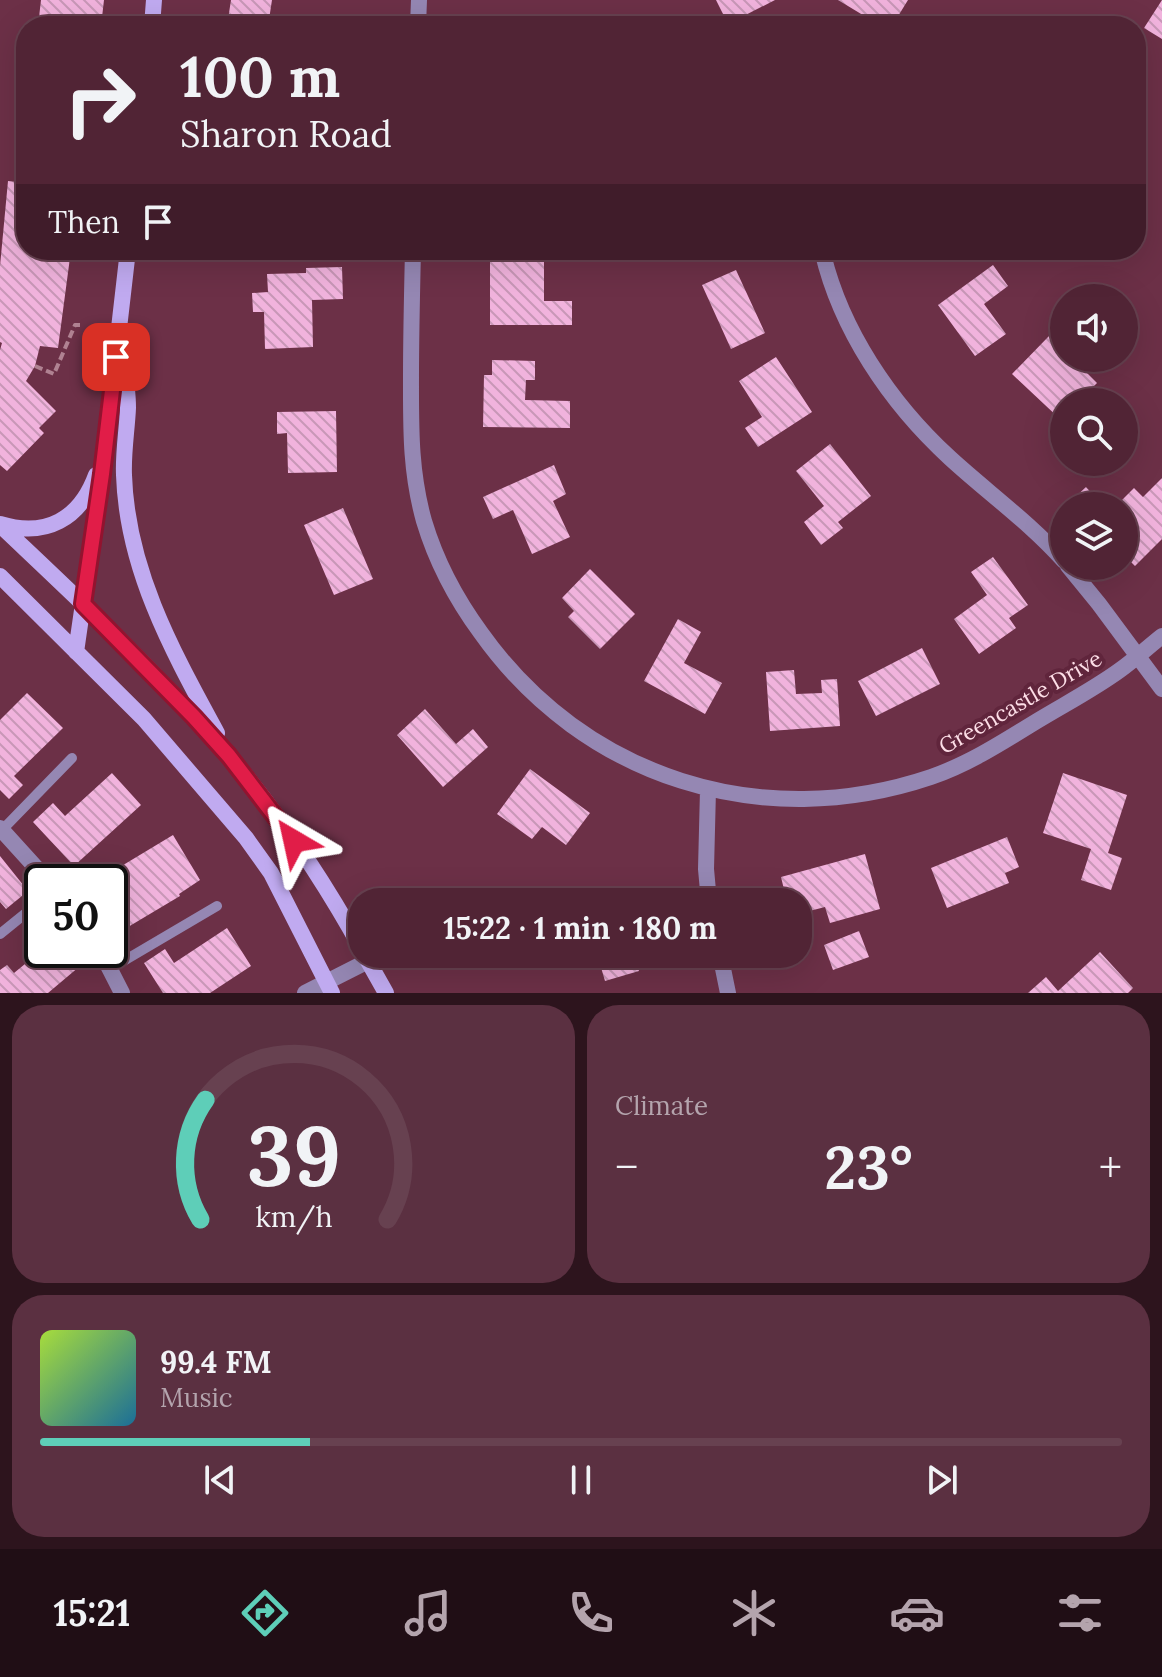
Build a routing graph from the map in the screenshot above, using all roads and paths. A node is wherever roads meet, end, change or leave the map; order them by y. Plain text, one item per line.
1 (127, 260) edge
2 (413, 260) edge
3 (825, 260) edge
4 (80, 325) dead end
5 (119, 329) junction
6 (35, 366) dead end
7 (105, 451) junction
8 (0, 525) edge
9 (1050, 547) edge
10 (0, 576) edge
11 (1079, 580) edge
12 (83, 604) junction
13 (1162, 636) edge
14 (76, 652) junction
15 (1137, 656) junction
16 (1162, 689) edge
17 (229, 756) junction
18 (72, 758) dead end
19 (708, 790) junction
20 (1, 829) edge
21 (33, 864) edge
22 (708, 888) edge
23 (217, 906) dead end
24 (24, 915) edge
25 (348, 925) edge
26 (0, 934) edge
27 (351, 968) edge
28 (372, 968) edge
29 (723, 968) edge
30 (110, 969) joint
31 (329, 988) edge
32 (122, 993) edge
33 (305, 993) edge
34 (386, 993) edge
35 (728, 993) edge

1 - 5 main road
2 - 19 street, Greencastle Drive
3 - 9 street
4 - 6 path
5 - 7 main road
5 - 17 main road
7 - 8 main road
7 - 12 main road
8 - 12 main road
10 - 14 main road
11 - 15 street
12 - 14 main road
12 - 17 main road
13 - 15 street, Greencastle Drive
14 - 31 main road
15 - 16 street
15 - 19 street, Greencastle Drive
17 - 25 main road
18 - 20 lane
19 - 22 street
20 - 21 street
23 - 30 lane
24 - 26 lane
27 - 31 street
28 - 34 main road
29 - 35 street
30 - 32 street
31 - 33 street

